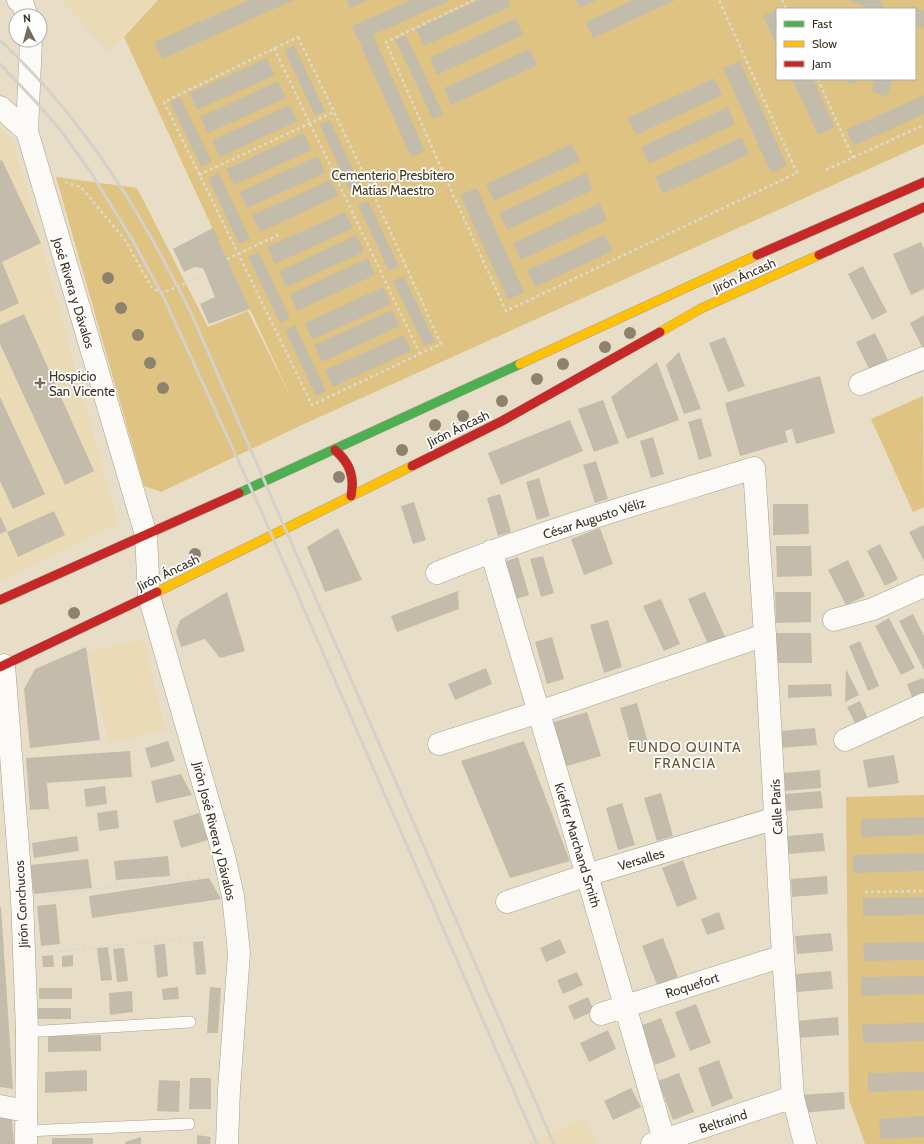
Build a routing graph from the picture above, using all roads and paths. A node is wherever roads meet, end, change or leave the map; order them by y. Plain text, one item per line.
1 (18, 0) edge
2 (474, 0) edge
3 (719, 0) edge
4 (24, 8) edge
5 (31, 48) edge
6 (274, 48) junction
7 (818, 80) edge
8 (0, 107) edge
9 (334, 112) junction
10 (310, 123) junction
11 (924, 125) edge
12 (27, 131) junction
13 (853, 158) junction
14 (826, 170) dead end
15 (38, 173) junction
16 (199, 175) junction
17 (924, 182) edge
18 (924, 207) edge
19 (278, 235) dead end
20 (238, 254) junction
21 (227, 259) dead end
22 (206, 274) dead end
23 (420, 354) junction
24 (924, 358) edge
25 (860, 384) dead end
26 (335, 450) junction
27 (754, 468) joint
28 (351, 496) junction
29 (146, 536) junction
30 (491, 551) junction
31 (437, 573) dead end
32 (924, 586) edge
33 (149, 596) junction
34 (0, 600) edge
35 (834, 620) dead end
36 (765, 635) junction
37 (2, 666) edge
38 (924, 704) edge
39 (539, 712) junction
40 (845, 740) dead end
41 (439, 744) dead end
42 (776, 818) junction
43 (587, 875) junction
44 (212, 876) dead end
45 (924, 891) edge
46 (865, 892) dead end
47 (22, 898) junction
48 (507, 902) dead end
49 (210, 937) dead end
50 (24, 954) junction
51 (783, 956) junction
52 (625, 1006) junction
53 (601, 1014) dead end
54 (190, 1022) dead end
55 (26, 1031) junction
56 (793, 1097) junction
57 (0, 1106) edge
58 (189, 1124) dead end
59 (26, 1129) edge
60 (658, 1142) edge
61 (227, 1144) edge
62 (805, 1144) edge

1 - 4 street
2 - 3 path
5 - 12 street, José Rivera y Dávalos
6 - 9 path
6 - 10 path
6 - 16 path
7 - 13 path
8 - 12 street
9 - 10 path
9 - 23 path
10 - 16 path
10 - 23 path
11 - 13 path
12 - 15 street, José Rivera y Dávalos
13 - 14 path
15 - 22 path
15 - 29 street, José Rivera y Dávalos
16 - 20 path
17 - 26 main road, Jirón Áncash
18 - 28 main road, Jirón Áncash
19 - 20 path
20 - 21 path
20 - 23 path
24 - 25 street
26 - 28 main road
26 - 29 main road, Jirón Áncash
27 - 30 street, César Augusto Véliz
27 - 36 street, Calle París
28 - 33 main road, Jirón Áncash
29 - 33 street, José Rivera y Dávalos
29 - 34 main road, Jirón Áncash
30 - 31 street, César Augusto Véliz
30 - 39 street, Kieffer Marchand Smith
32 - 35 street
33 - 37 main road, Jirón Áncash
33 - 61 street, Jirón José Rivera y Dávalos
36 - 39 street
36 - 42 street, Calle París
37 - 47 street, Jirón Conchucos
38 - 40 street
39 - 41 street
39 - 43 street, Kieffer Marchand Smith
42 - 43 street, Versalles
42 - 51 street, Calle París
43 - 48 street, Versalles
43 - 52 street, Kieffer Marchand Smith
44 - 47 path
45 - 46 path
47 - 50 street, Jirón Conchucos
49 - 50 path
50 - 55 street, Jirón Conchucos
51 - 52 street, Roquefort
51 - 56 street, Calle París
52 - 53 street, Roquefort
52 - 60 street, Kieffer Marchand Smith
54 - 55 lane
55 - 59 street, Jirón Conchucos
56 - 60 street, Beltraind
56 - 62 street, Calle París
57 - 59 street
58 - 59 lane

